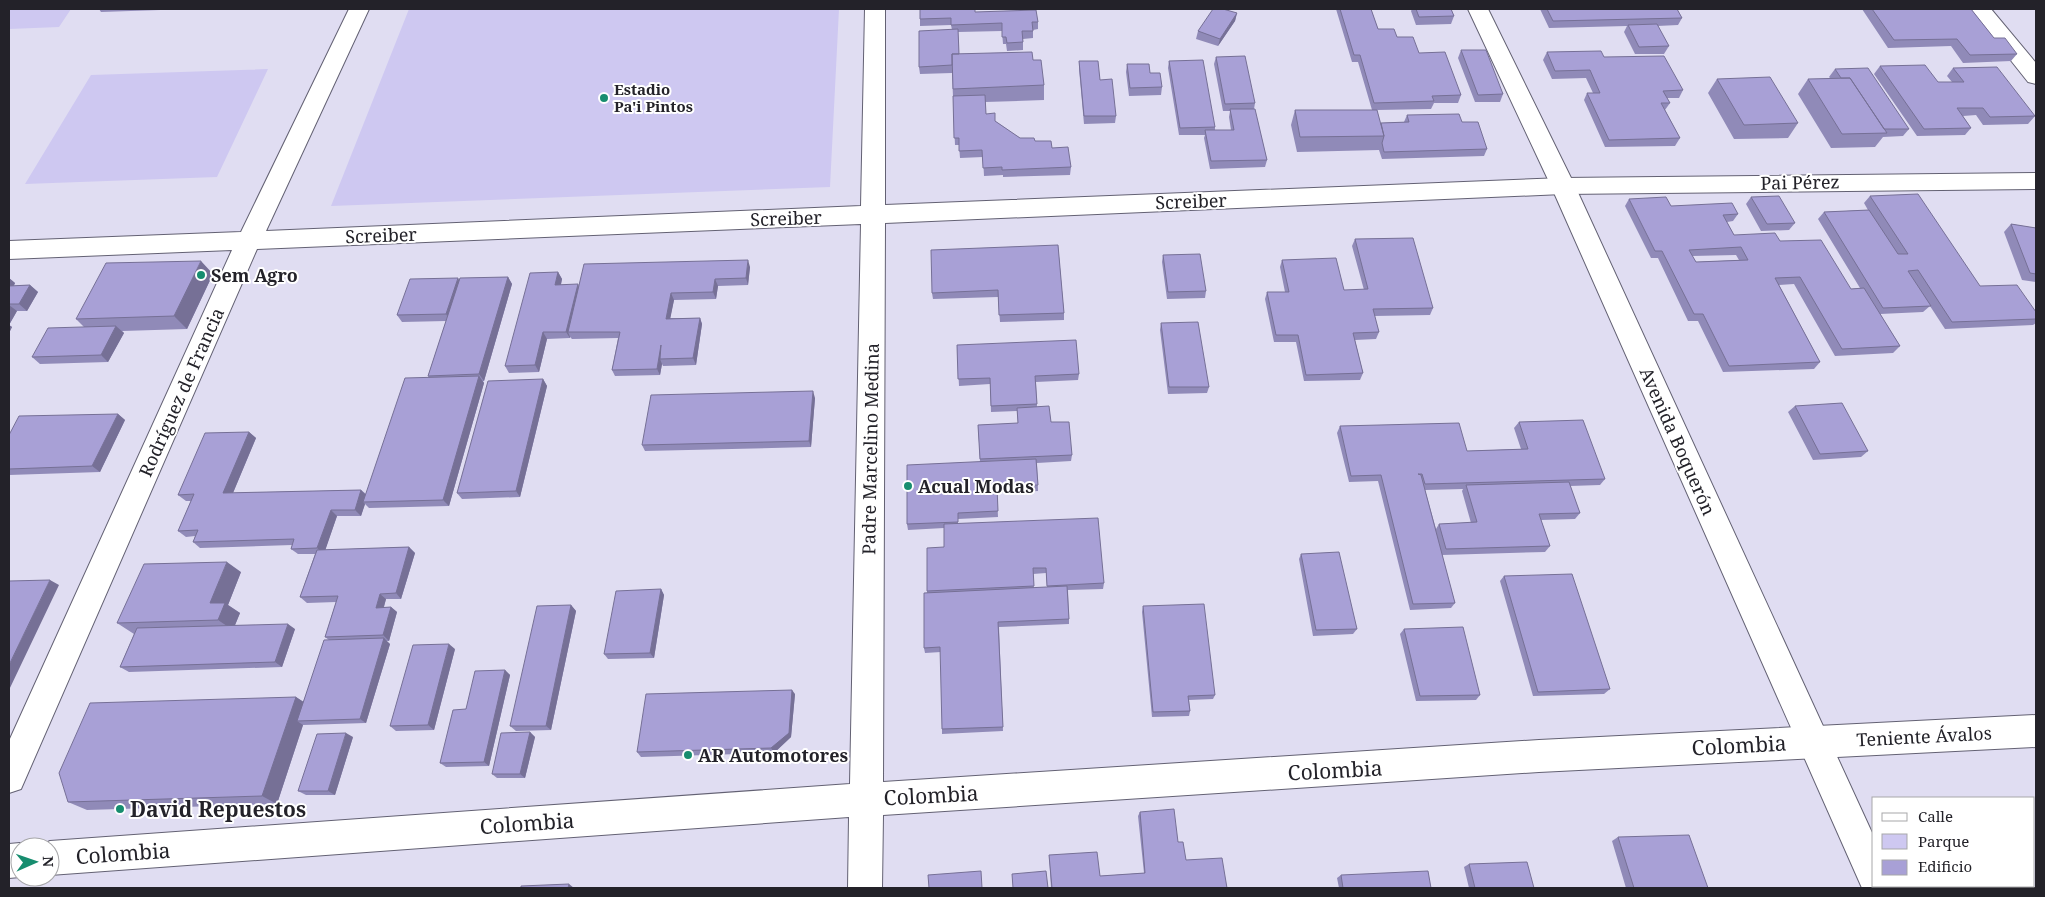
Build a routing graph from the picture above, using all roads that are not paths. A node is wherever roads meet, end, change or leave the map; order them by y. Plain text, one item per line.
1 (358, 9) edge
2 (875, 9) edge
3 (1478, 9) edge
4 (1980, 9) edge
5 (2036, 77) edge
6 (2036, 181) edge
7 (1563, 186) junction
8 (873, 214) junction
9 (249, 240) junction
10 (9, 250) edge
11 (2036, 731) edge
12 (1812, 741) junction
13 (9, 778) edge
14 (867, 799) junction
15 (60, 857) edge
16 (1872, 872) edge
17 (865, 888) edge

1 - 9 street, Rodríguez de Francia
2 - 8 street, Padre Marcelino Medina
3 - 7 street, Avenida Boquerón
4 - 5 street
6 - 7 street, Pai Pérez
7 - 8 street, Screiber
7 - 12 street, Avenida Boquerón
8 - 9 street, Screiber
8 - 14 street, Padre Marcelino Medina
9 - 10 street, Screiber
9 - 13 street, Rodríguez de Francia
11 - 12 street, Teniente Ávalos
12 - 14 street, Colombia
12 - 16 street, Avenida Boquerón
14 - 15 street, Colombia
14 - 17 street, Padre Marcelino Medina

